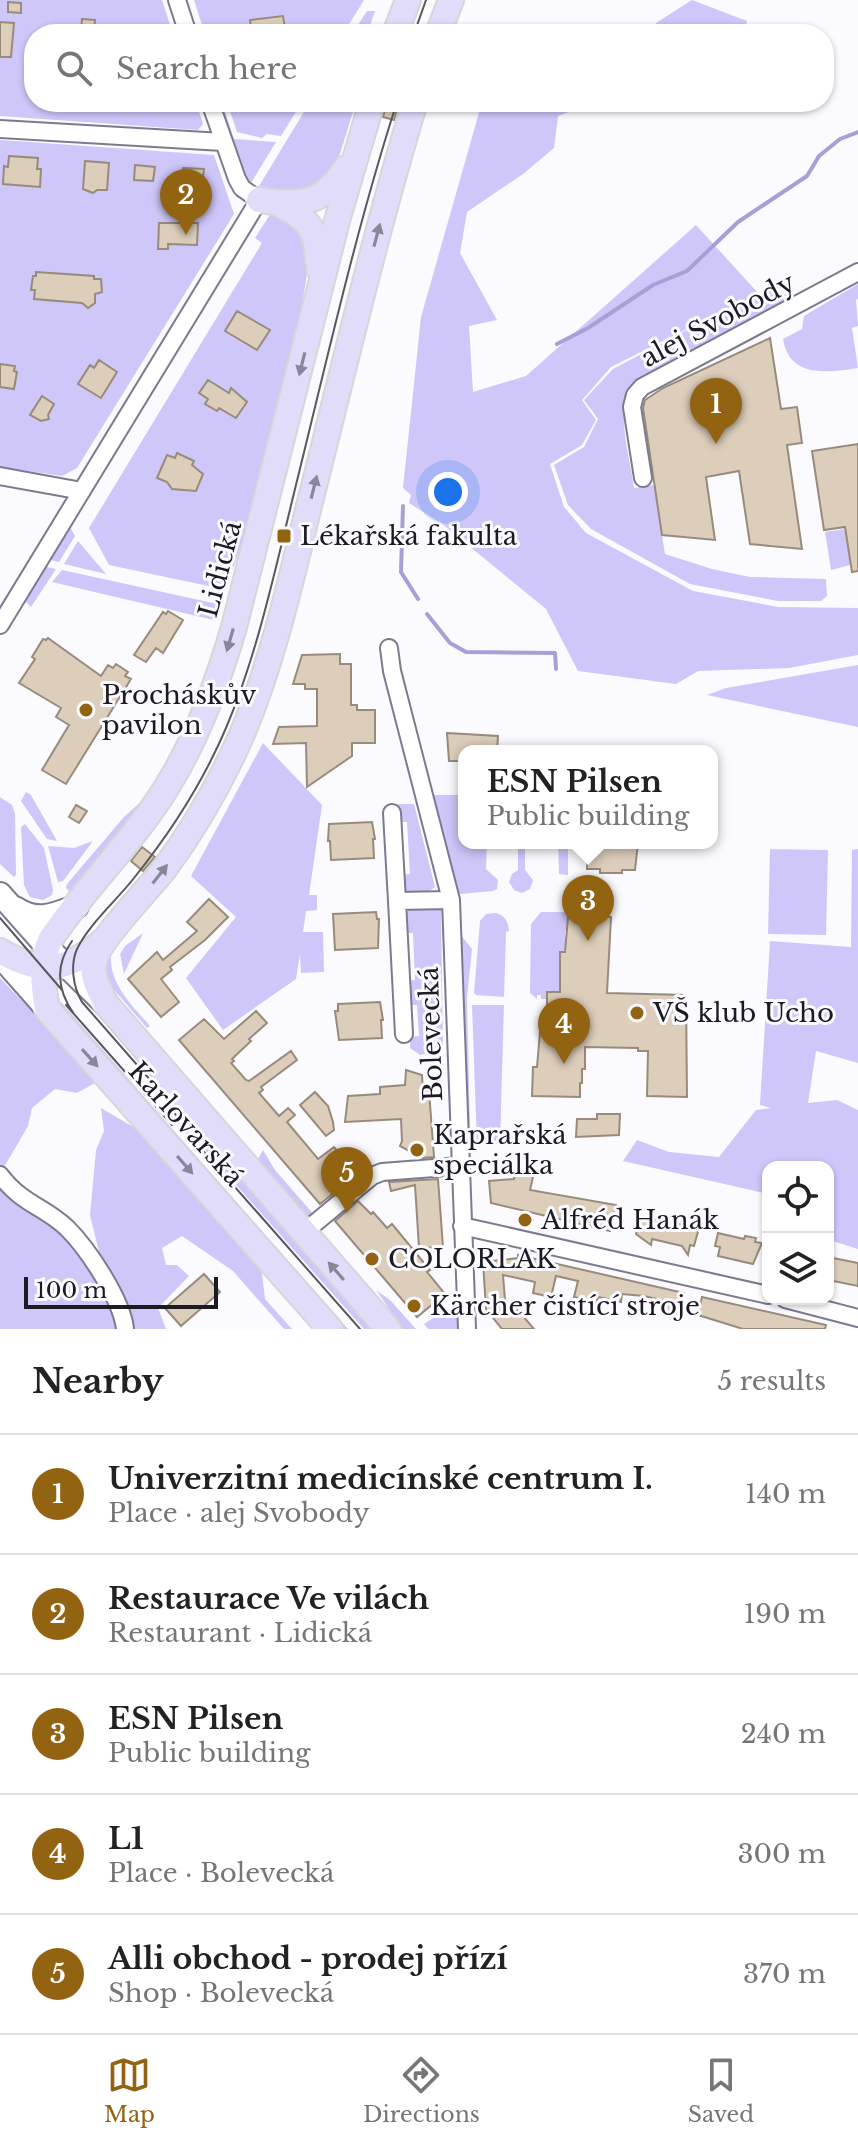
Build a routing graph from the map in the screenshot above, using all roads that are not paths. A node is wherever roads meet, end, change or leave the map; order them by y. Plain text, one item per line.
1 (177, 0) edge
2 (408, 0) edge
3 (451, 0) edge
4 (185, 24) edge
5 (399, 24) edge
6 (442, 24) edge
7 (213, 112) edge
8 (369, 112) edge
9 (412, 112) edge
10 (0, 129) edge
11 (223, 142) junction
12 (357, 149) junction
13 (268, 201) junction
14 (858, 272) edge
15 (321, 288) junction
16 (0, 476) edge
17 (643, 478) dead end
18 (82, 491) junction
19 (0, 625) edge
20 (389, 648) dead end
21 (392, 813) dead end
22 (3, 897) edge
23 (451, 900) junction
24 (397, 901) junction
25 (77, 906) junction
26 (111, 935) junction
27 (0, 954) edge
28 (58, 964) junction
29 (106, 1004) junction
30 (47, 1009) junction
31 (404, 1034) dead end
32 (460, 1166) junction
33 (0, 1175) edge
34 (462, 1226) junction
35 (303, 1233) junction
36 (762, 1294) edge
37 (808, 1305) edge
38 (858, 1318) edge
39 (125, 1329) edge
40 (330, 1329) edge
41 (388, 1329) edge
42 (467, 1329) edge

1 - 4 street
2 - 5 main road
3 - 6 main road
7 - 11 street
8 - 12 main road, Lidická
26 -> 9 main road
10 - 11 street
11 - 13 street
12 - 13 main road
12 - 15 main road, Lidická
13 - 15 main road
13 - 18 street
14 - 17 street, alej Svobody
15 -> 25 main road, Lidická
16 - 18 street
18 - 19 street
20 - 23 street, Bolevecká
21 - 24 street, Bolevecká
22 - 25 main road
22 - 28 main road, Karlovarská
23 - 24 street
23 - 32 street, Bolevecká
24 - 31 street, Bolevecká
25 - 28 main road, Lidická
26 - 28 main road
26 - 29 main road, Karlovarská
27 - 28 main road
27 - 30 main road, Karlovarská
28 - 29 main road, Karlovarská
28 - 30 main road
29 - 35 main road, Karlovarská
30 -> 40 main road, Karlovarská
32 - 34 street, Bolevecká
32 - 35 street
33 - 39 street
34 - 36 street
34 - 42 street, Bolevecká
41 -> 35 main road, Karlovarská
37 - 38 street

